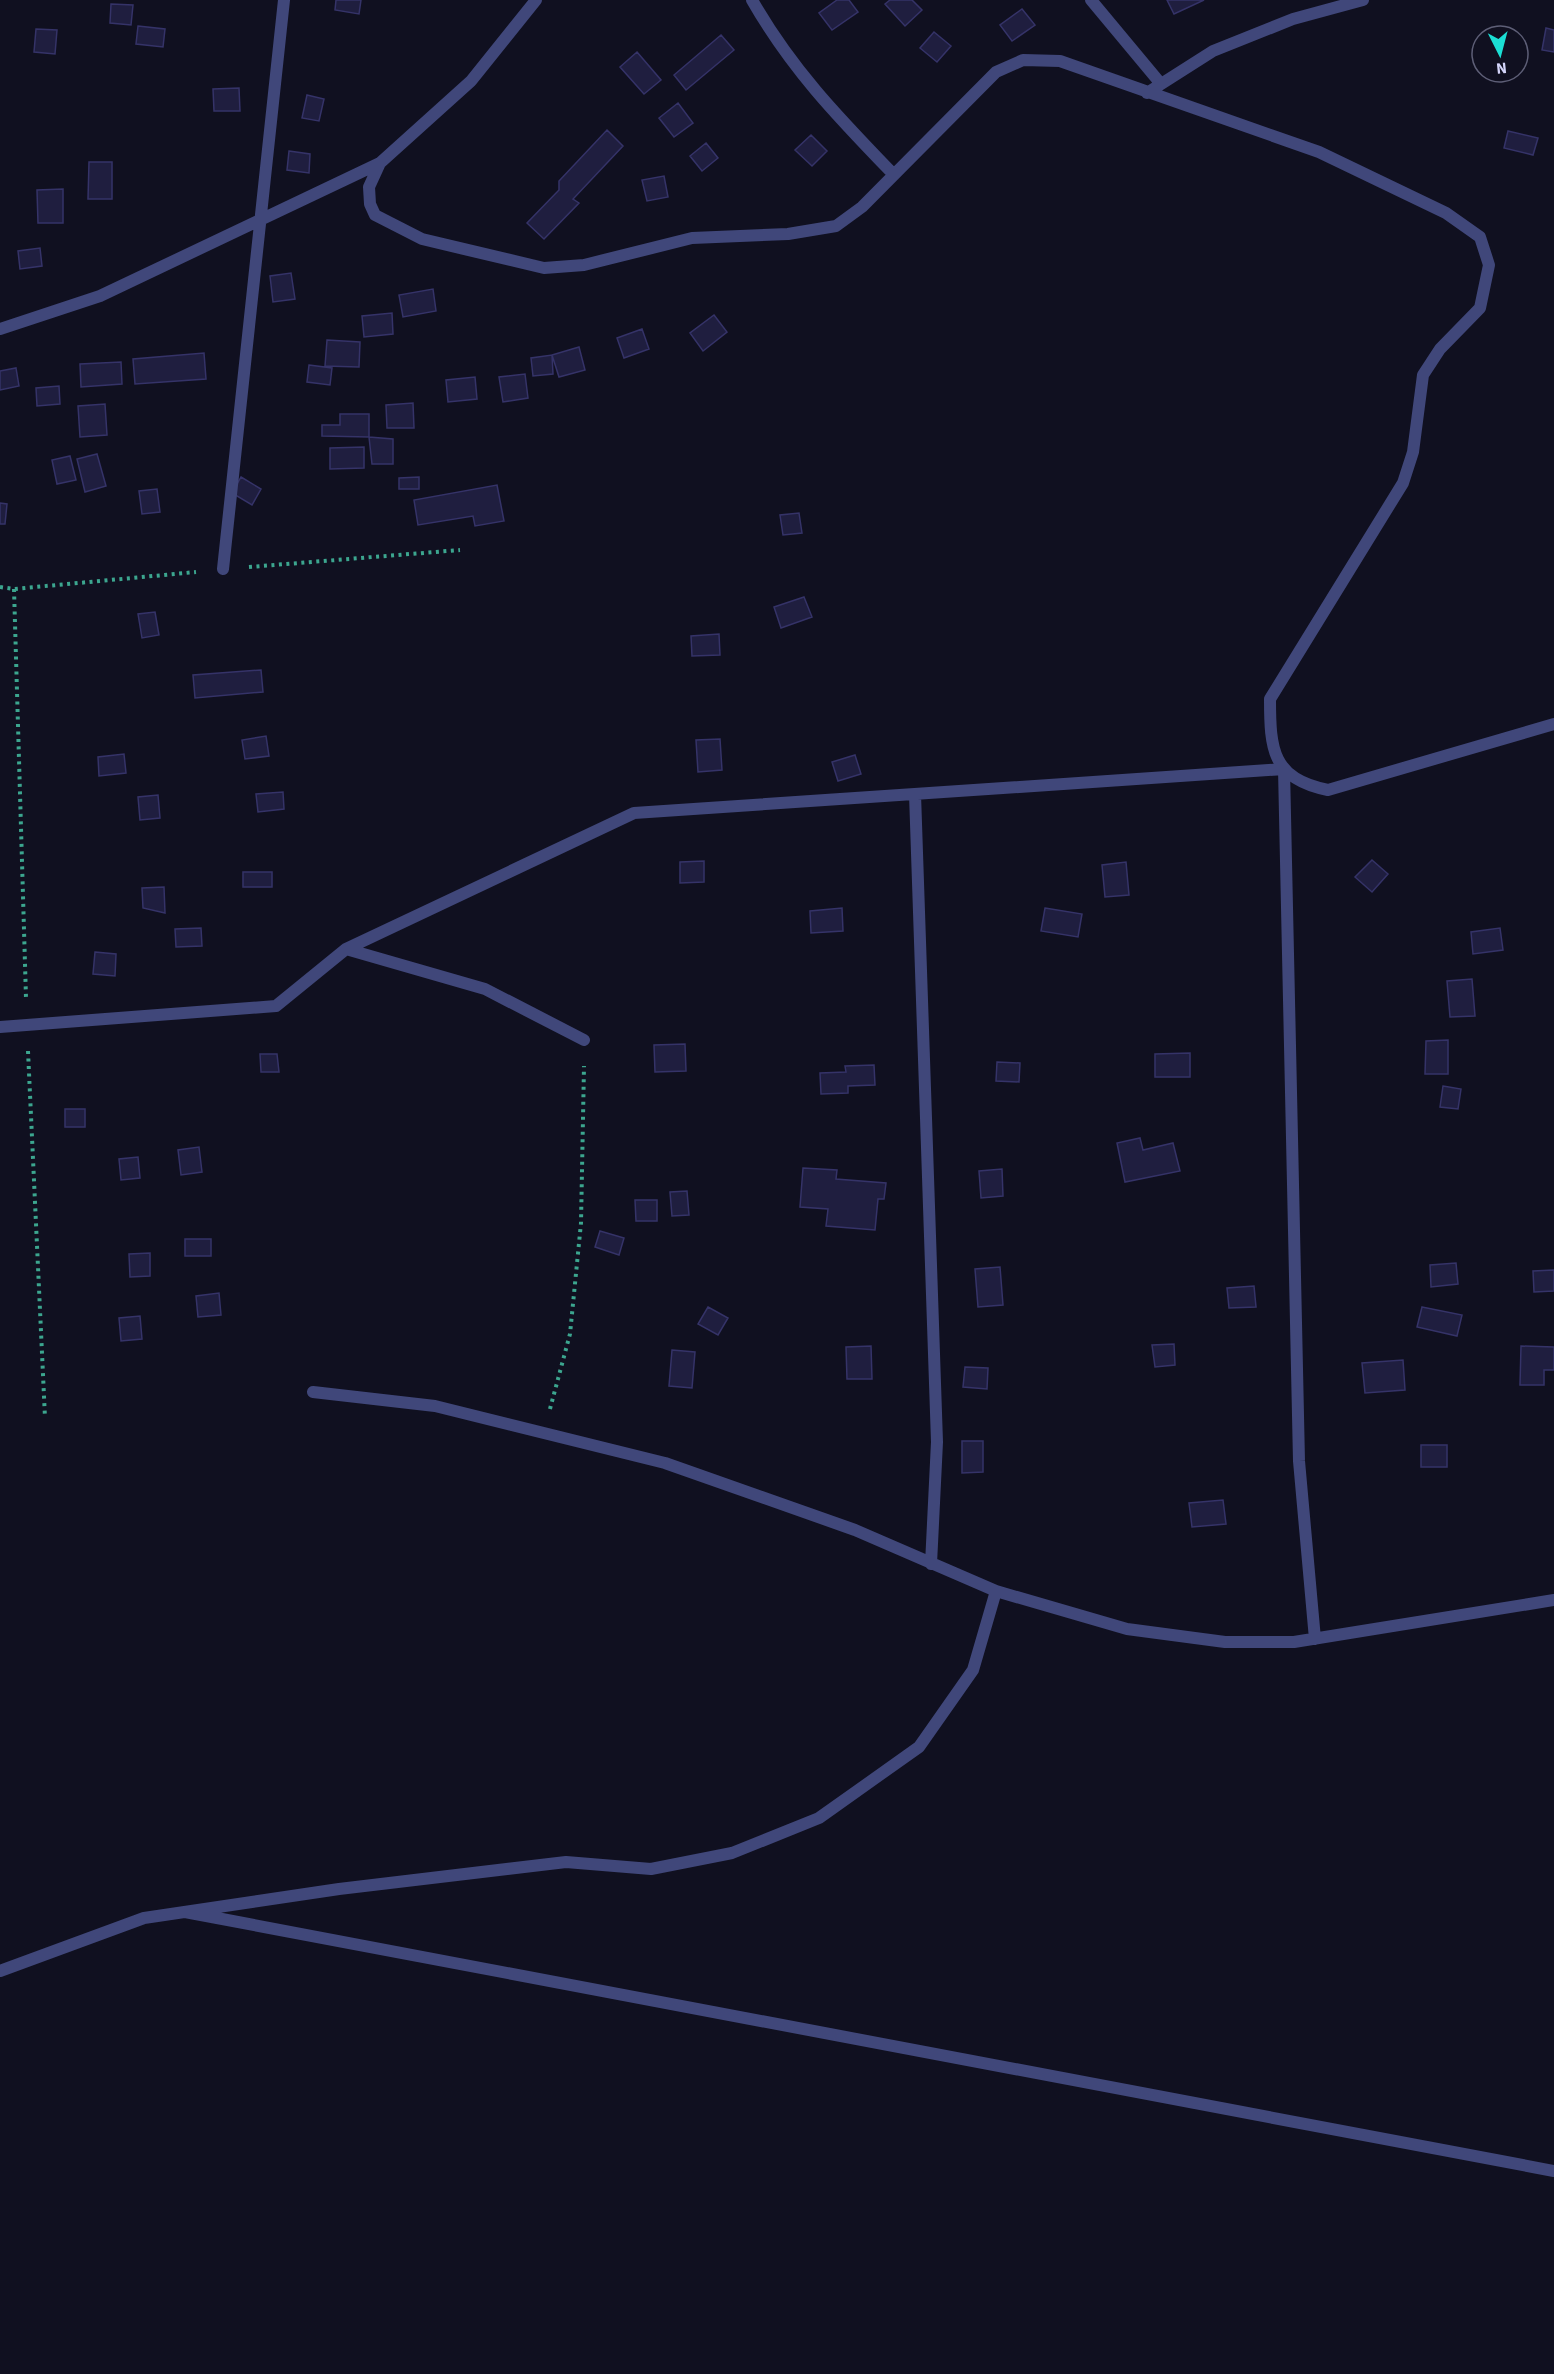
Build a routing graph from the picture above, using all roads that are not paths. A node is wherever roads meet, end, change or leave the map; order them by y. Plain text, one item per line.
1 (284, 0) edge
2 (536, 0) edge
3 (752, 0) edge
4 (1091, 0) edge
5 (1363, 0) edge
6 (1338, 3) edge
7 (1161, 84) junction
8 (1147, 93) junction
9 (380, 163) junction
10 (894, 176) junction
11 (261, 219) junction
12 (0, 329) edge
13 (223, 570) dead end
14 (1554, 724) edge
15 (1284, 769) junction
16 (915, 794) junction
17 (346, 949) junction
18 (0, 1027) edge
19 (584, 1040) road end
20 (313, 1392) dead end
21 (931, 1564) junction
22 (996, 1591) junction
23 (1554, 1600) edge
24 (1315, 1639) junction
25 (185, 1912) junction
26 (0, 1971) edge
27 (1554, 2171) edge

1 - 11 street
2 - 9 street
3 - 10 street
4 - 7 street
5 - 6 street
6 - 7 street
7 - 8 street
8 - 10 street
8 - 15 street
9 - 10 street
9 - 11 street
11 - 12 street
11 - 13 street
14 - 15 street
15 - 16 street
15 - 24 street
16 - 17 street
16 - 21 street
17 - 18 street
17 - 19 street
20 - 21 street
21 - 22 street
22 - 24 street
22 - 25 street
23 - 24 street
25 - 26 street
25 - 27 street

